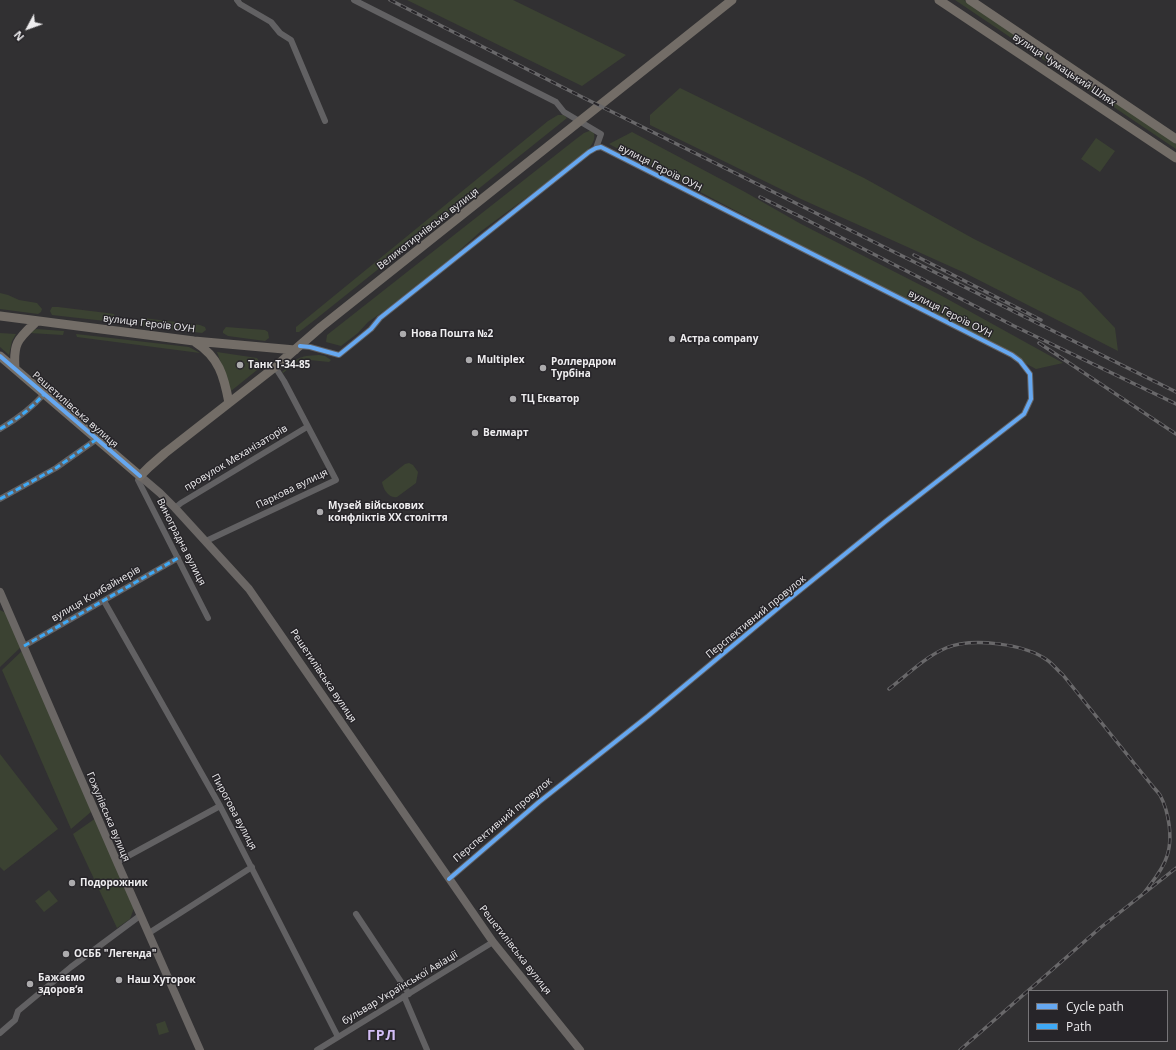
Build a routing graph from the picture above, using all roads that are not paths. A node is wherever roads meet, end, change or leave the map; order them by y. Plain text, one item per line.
1 (237, 0) edge
2 (354, 0) edge
3 (732, 0) edge
4 (939, 0) edge
5 (970, 0) edge
6 (326, 121) dead end
7 (1176, 139) edge
8 (596, 148) junction
9 (1176, 158) edge
10 (0, 316) edge
11 (37, 321) junction
12 (194, 341) junction
13 (297, 348) junction
14 (1012, 355) joint
15 (0, 356) edge
16 (275, 367) junction
17 (15, 369) junction
18 (44, 394) junction
19 (230, 403) junction
20 (308, 427) junction
21 (0, 429) edge
22 (97, 440) junction
23 (140, 476) junction
24 (0, 499) edge
25 (175, 508) junction
26 (206, 541) junction
27 (178, 558) junction
28 (0, 592) edge
29 (104, 600) junction
30 (2, 605) edge
31 (208, 618) dead end
32 (24, 646) junction
33 (220, 806) junction
34 (117, 862) junction
35 (252, 867) junction
36 (449, 879) junction
37 (356, 914) dead end
38 (140, 916) junction
39 (149, 933) junction
40 (493, 942) junction
41 (406, 995) junction
42 (0, 1033) edge
43 (338, 1037) junction
44 (200, 1050) edge
45 (318, 1050) edge
46 (427, 1050) edge
47 (580, 1050) edge

1 - 6 street
2 - 8 street
3 - 13 main road, Великотирнівська вулиця
4 - 9 main road, вулиця Чумацький Шлях
5 - 7 main road, вулиця Чумацький Шлях
8 - 13 street
8 - 14 street, вулиця Героїв ОУН
10 - 11 main road, вулиця Героїв ОУН
11 - 12 main road, вулиця Героїв ОУН
11 - 17 main road
12 - 13 main road, вулиця Героїв ОУН
12 - 19 main road
13 - 16 main road, Великотирнівська вулиця
14 - 36 street, Перспективний провулок
15 - 17 main road, Решетилівська вулиця
16 - 19 main road, Великотирнівська вулиця
16 - 20 street, Паркова вулиця
17 - 18 main road, Решетилівська вулиця
18 - 21 street
18 - 22 main road, Решетилівська вулиця
19 - 23 main road, Великотирнівська вулиця
20 - 25 street, провулок Механізаторів
20 - 26 street, Паркова вулиця
22 - 23 main road, Решетилівська вулиця
22 - 24 street
23 - 25 street, Решетилівська вулиця
23 - 27 street, Виноградна вулиця
25 - 26 street, Решетилівська вулиця
26 - 36 street, Решетилівська вулиця
27 - 29 street, вулиця Комбайнерів
27 - 31 street, Виноградна вулиця
28 - 30 street, Гожулівська вулиця
29 - 32 street, вулиця Комбайнерів
29 - 33 street, Пирогова вулиця
30 - 32 street, Гожулівська вулиця
32 - 34 street, Гожулівська вулиця
33 - 34 street
33 - 35 street, Пирогова вулиця
34 - 38 street, Гожулівська вулиця
35 - 39 street
35 - 43 street, Пирогова вулиця
36 - 40 street, Решетилівська вулиця
37 - 41 street
38 - 39 street, Гожулівська вулиця
38 - 42 street
39 - 44 street, Гожулівська вулиця
40 - 41 street, бульвар Української Авіації
40 - 47 street, Решетилівська вулиця
41 - 43 street, бульвар Української Авіації
41 - 46 street
43 - 45 street, бульвар Української Авіації

